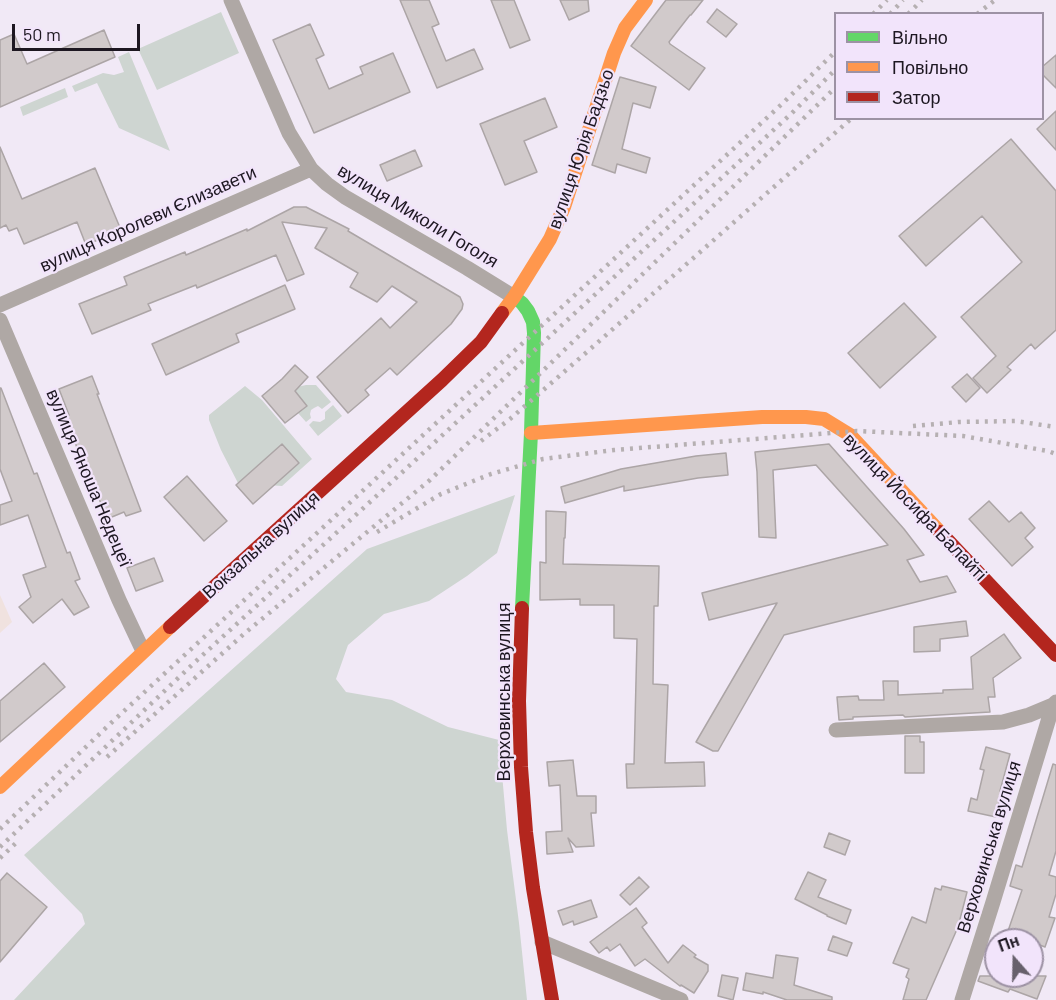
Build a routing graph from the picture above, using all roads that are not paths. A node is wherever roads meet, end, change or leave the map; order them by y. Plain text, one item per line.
1 (231, 0) edge
2 (646, 0) edge
3 (311, 169) junction
4 (514, 297) junction
5 (0, 305) edge
6 (0, 320) edge
7 (531, 433) junction
8 (143, 651) junction
9 (1056, 655) edge
10 (1054, 703) edge
11 (836, 730) dead end
12 (0, 787) edge
13 (542, 942) junction
14 (552, 1000) edge
15 (681, 1000) edge
16 (962, 1000) edge

1 - 3 street, вулиця Миколи Гоголя
2 - 4 street, вулиця Юрія Бадзьо
3 - 4 street, вулиця Миколи Гоголя
3 - 5 street, вулиця Королеви Єлизавети
4 - 7 street, Верховинська вулиця
4 - 8 street, Вокзальна вулиця
6 - 8 street, вулиця Яноша Недецеї
7 - 9 street, вулиця Йосифа Балайті
7 - 13 street, Верховинська вулиця
8 - 12 street, Вокзальна вулиця
10 - 11 street, Верховинська вулиця
10 - 16 street, Верховинська вулиця
13 - 14 street, Верховинська вулиця
13 - 15 street

